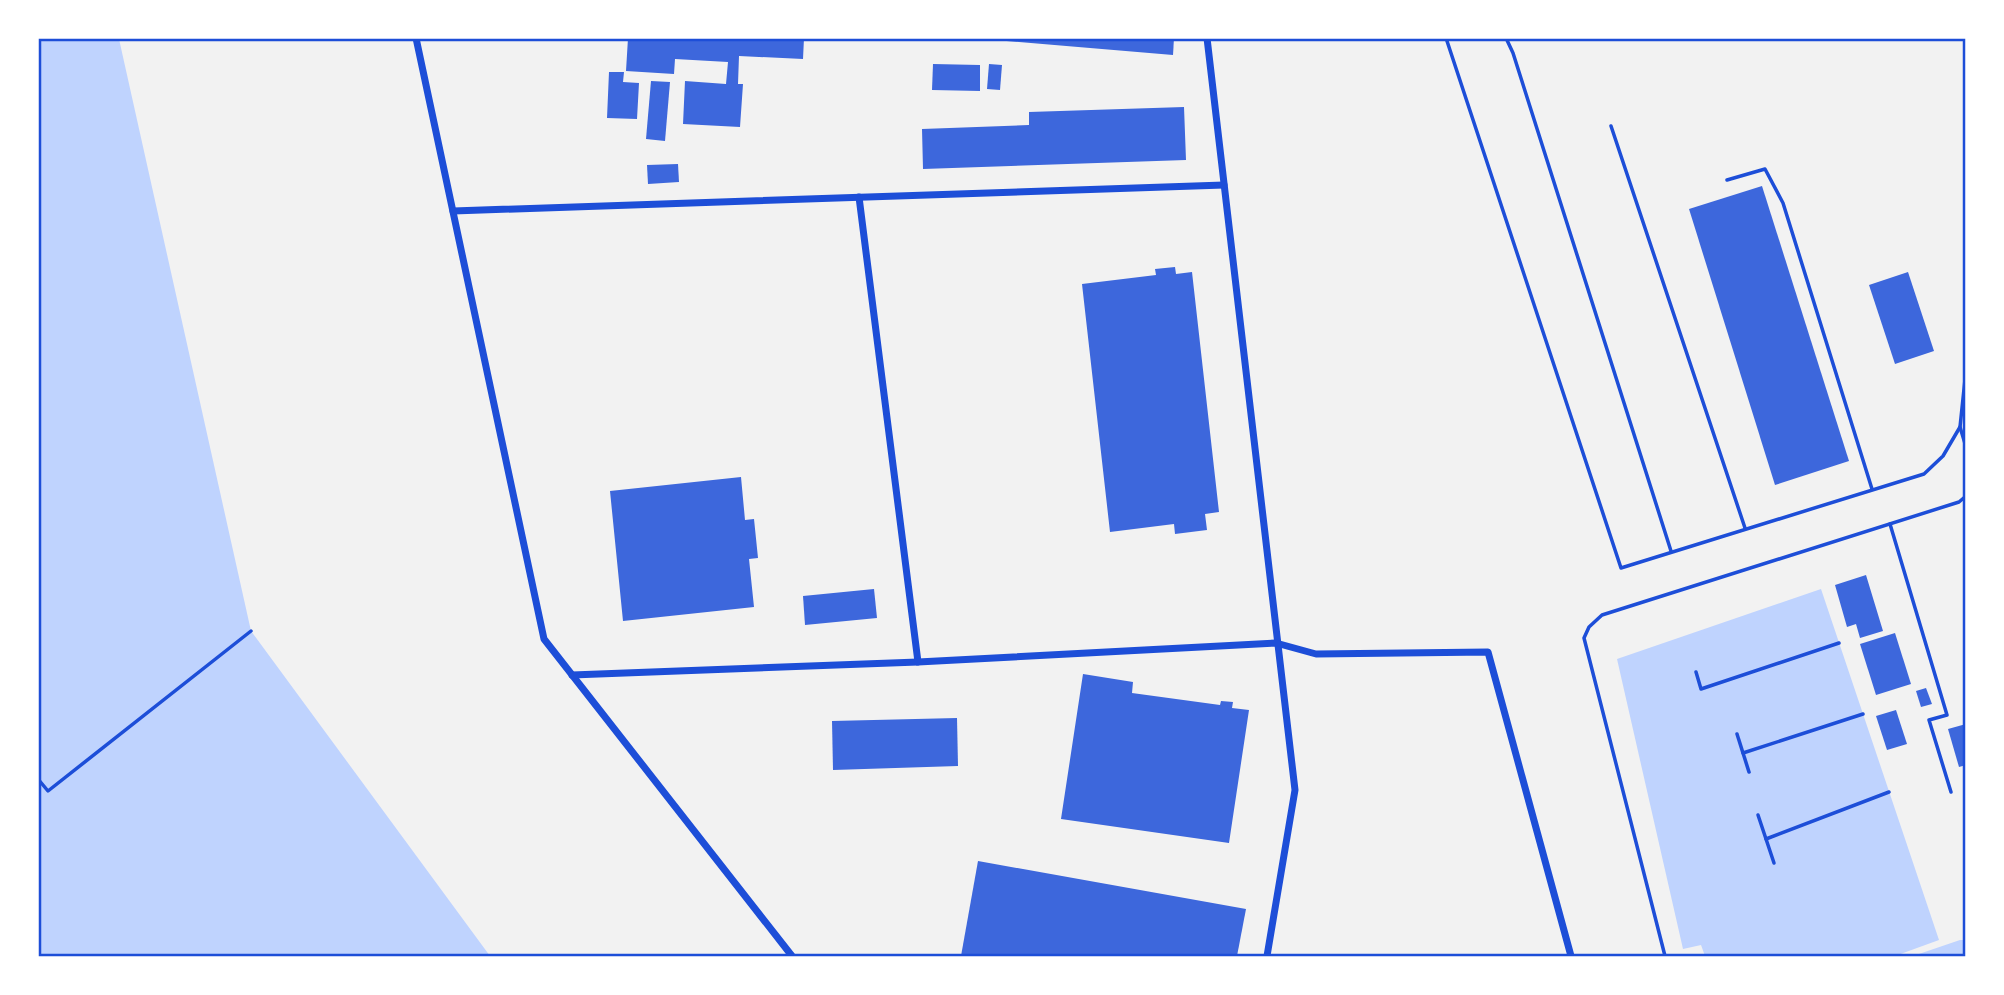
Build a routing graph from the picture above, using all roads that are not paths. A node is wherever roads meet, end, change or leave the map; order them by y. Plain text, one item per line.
1 (416, 38) edge
2 (1207, 38) edge
3 (1446, 38) edge
4 (1506, 38) edge
5 (1611, 126) dead end
6 (1727, 180) dead end
7 (1224, 185) junction
8 (859, 197) junction
9 (453, 211) junction
10 (1965, 370) edge
11 (1960, 427) junction
12 (1965, 447) edge
13 (1872, 489) junction
14 (1965, 496) edge
15 (1890, 524) junction
16 (1745, 528) junction
17 (1671, 551) junction
18 (1276, 643) junction
19 (918, 662) junction
20 (572, 675) junction
21 (1951, 792) dead end
22 (792, 957) edge
23 (1267, 957) edge
24 (1571, 957) edge
25 (1665, 957) edge

1 - 9 street
2 - 7 street
3 - 17 lane
4 - 17 lane
5 - 16 lane
6 - 13 lane
7 - 8 street
7 - 18 street
8 - 9 street
8 - 19 street
9 - 20 street
10 - 11 lane
11 - 12 lane
11 - 13 lane
13 - 16 lane
14 - 15 lane
15 - 21 lane
15 - 25 lane
16 - 17 lane
18 - 19 street
18 - 23 street
18 - 24 street
19 - 20 street
20 - 22 street

